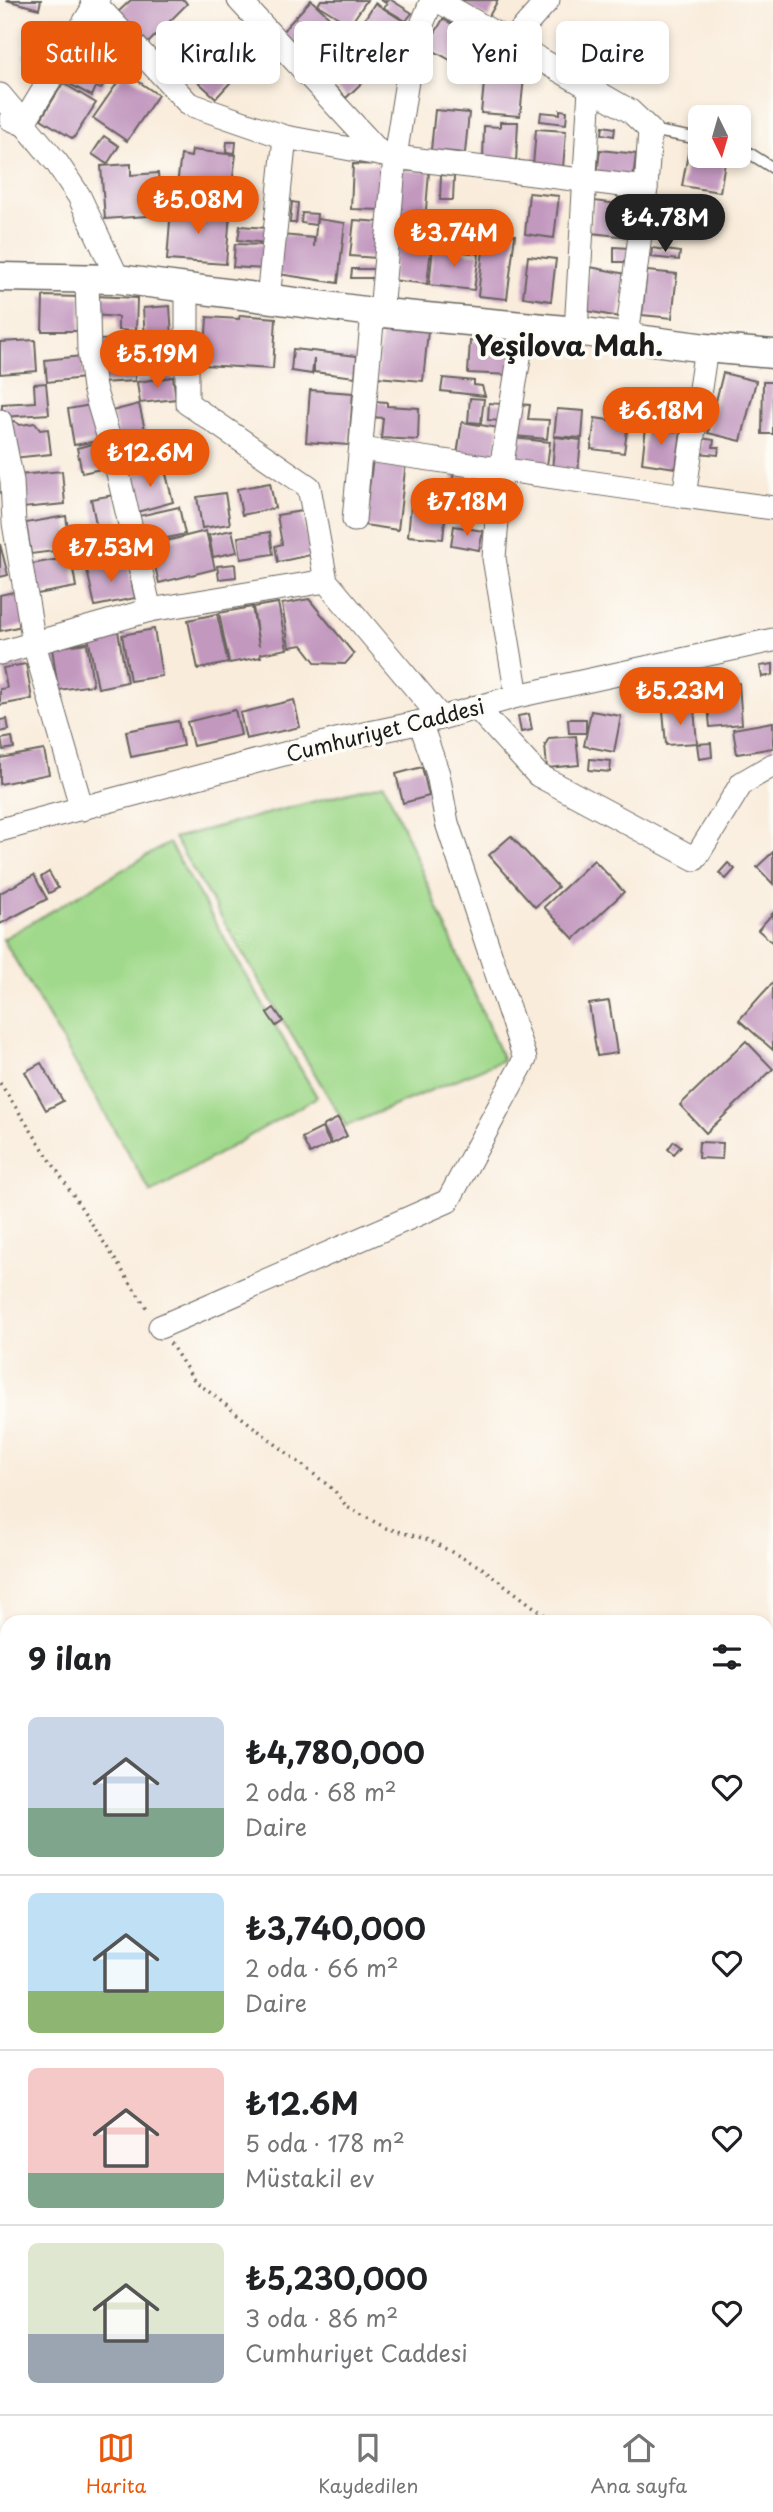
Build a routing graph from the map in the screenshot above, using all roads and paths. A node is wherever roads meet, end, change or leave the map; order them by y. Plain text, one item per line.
1 (239, 0) edge
2 (432, 0) edge
3 (437, 0) edge
4 (548, 0) edge
5 (95, 1) edge
6 (474, 21) edge
7 (530, 21) edge
8 (542, 60) edge
9 (590, 88) junction
10 (0, 95) edge
11 (0, 115) edge
12 (23, 124) junction
13 (650, 130) junction
14 (285, 137) junction
15 (688, 137) edge
16 (751, 154) edge
17 (388, 155) junction
18 (773, 168) edge
19 (583, 181) junction
20 (646, 188) junction
21 (0, 277) edge
22 (118, 279) junction
23 (87, 280) junction
24 (187, 289) junction
25 (268, 299) junction
26 (377, 312) junction
27 (524, 327) junction
28 (576, 331) junction
29 (627, 337) junction
30 (706, 348) junction
31 (773, 354) edge
32 (0, 421) edge
33 (360, 449) junction
34 (3, 454) edge
35 (502, 469) junction
36 (684, 496) junction
37 (773, 508) edge
38 (354, 520) dead end
39 (7, 524) edge
40 (326, 581) junction
41 (150, 610) junction
42 (773, 640) edge
43 (34, 644) junction
44 (0, 653) edge
45 (517, 696) junction
46 (475, 707) junction
47 (430, 720) junction
48 (773, 765) edge
49 (82, 809) junction
50 (0, 830) edge
51 (0, 1083) edge
52 (160, 1327) junction
53 (545, 1615) edge

1 - 17 street
2 - 17 street
3 - 6 street
4 - 7 street
5 - 12 street
5 - 14 street
8 - 9 street
9 - 13 street
9 - 19 street
10 - 12 street
11 - 12 street
12 - 22 street
13 - 15 lane
13 - 20 street
14 - 17 street
14 - 25 street
16 - 18 lane
17 - 19 street
17 - 26 street
19 - 20 street
19 - 28 street
20 - 29 street
21 - 23 street
22 - 23 street
22 - 24 street
23 - 41 street
24 - 25 street
24 - 40 street
25 - 26 street
26 - 27 street
26 - 33 street
27 - 28 street
27 - 35 street
28 - 29 street
29 - 30 street
30 - 31 street
30 - 36 street
32 - 34 street
33 - 35 street
33 - 38 street
34 - 39 street
35 - 36 street
35 - 45 street
36 - 37 street
39 - 43 street
40 - 41 street
40 - 47 street
41 - 43 street
42 - 45 street, Cumhuriyet Caddesi
43 - 44 street
43 - 49 street
45 - 46 street, Cumhuriyet Caddesi
46 - 47 street, Cumhuriyet Caddesi
46 - 48 street
47 - 49 street, Cumhuriyet Caddesi
47 - 52 street
49 - 50 street, Cumhuriyet Caddesi
51 - 52 path
52 - 53 path

